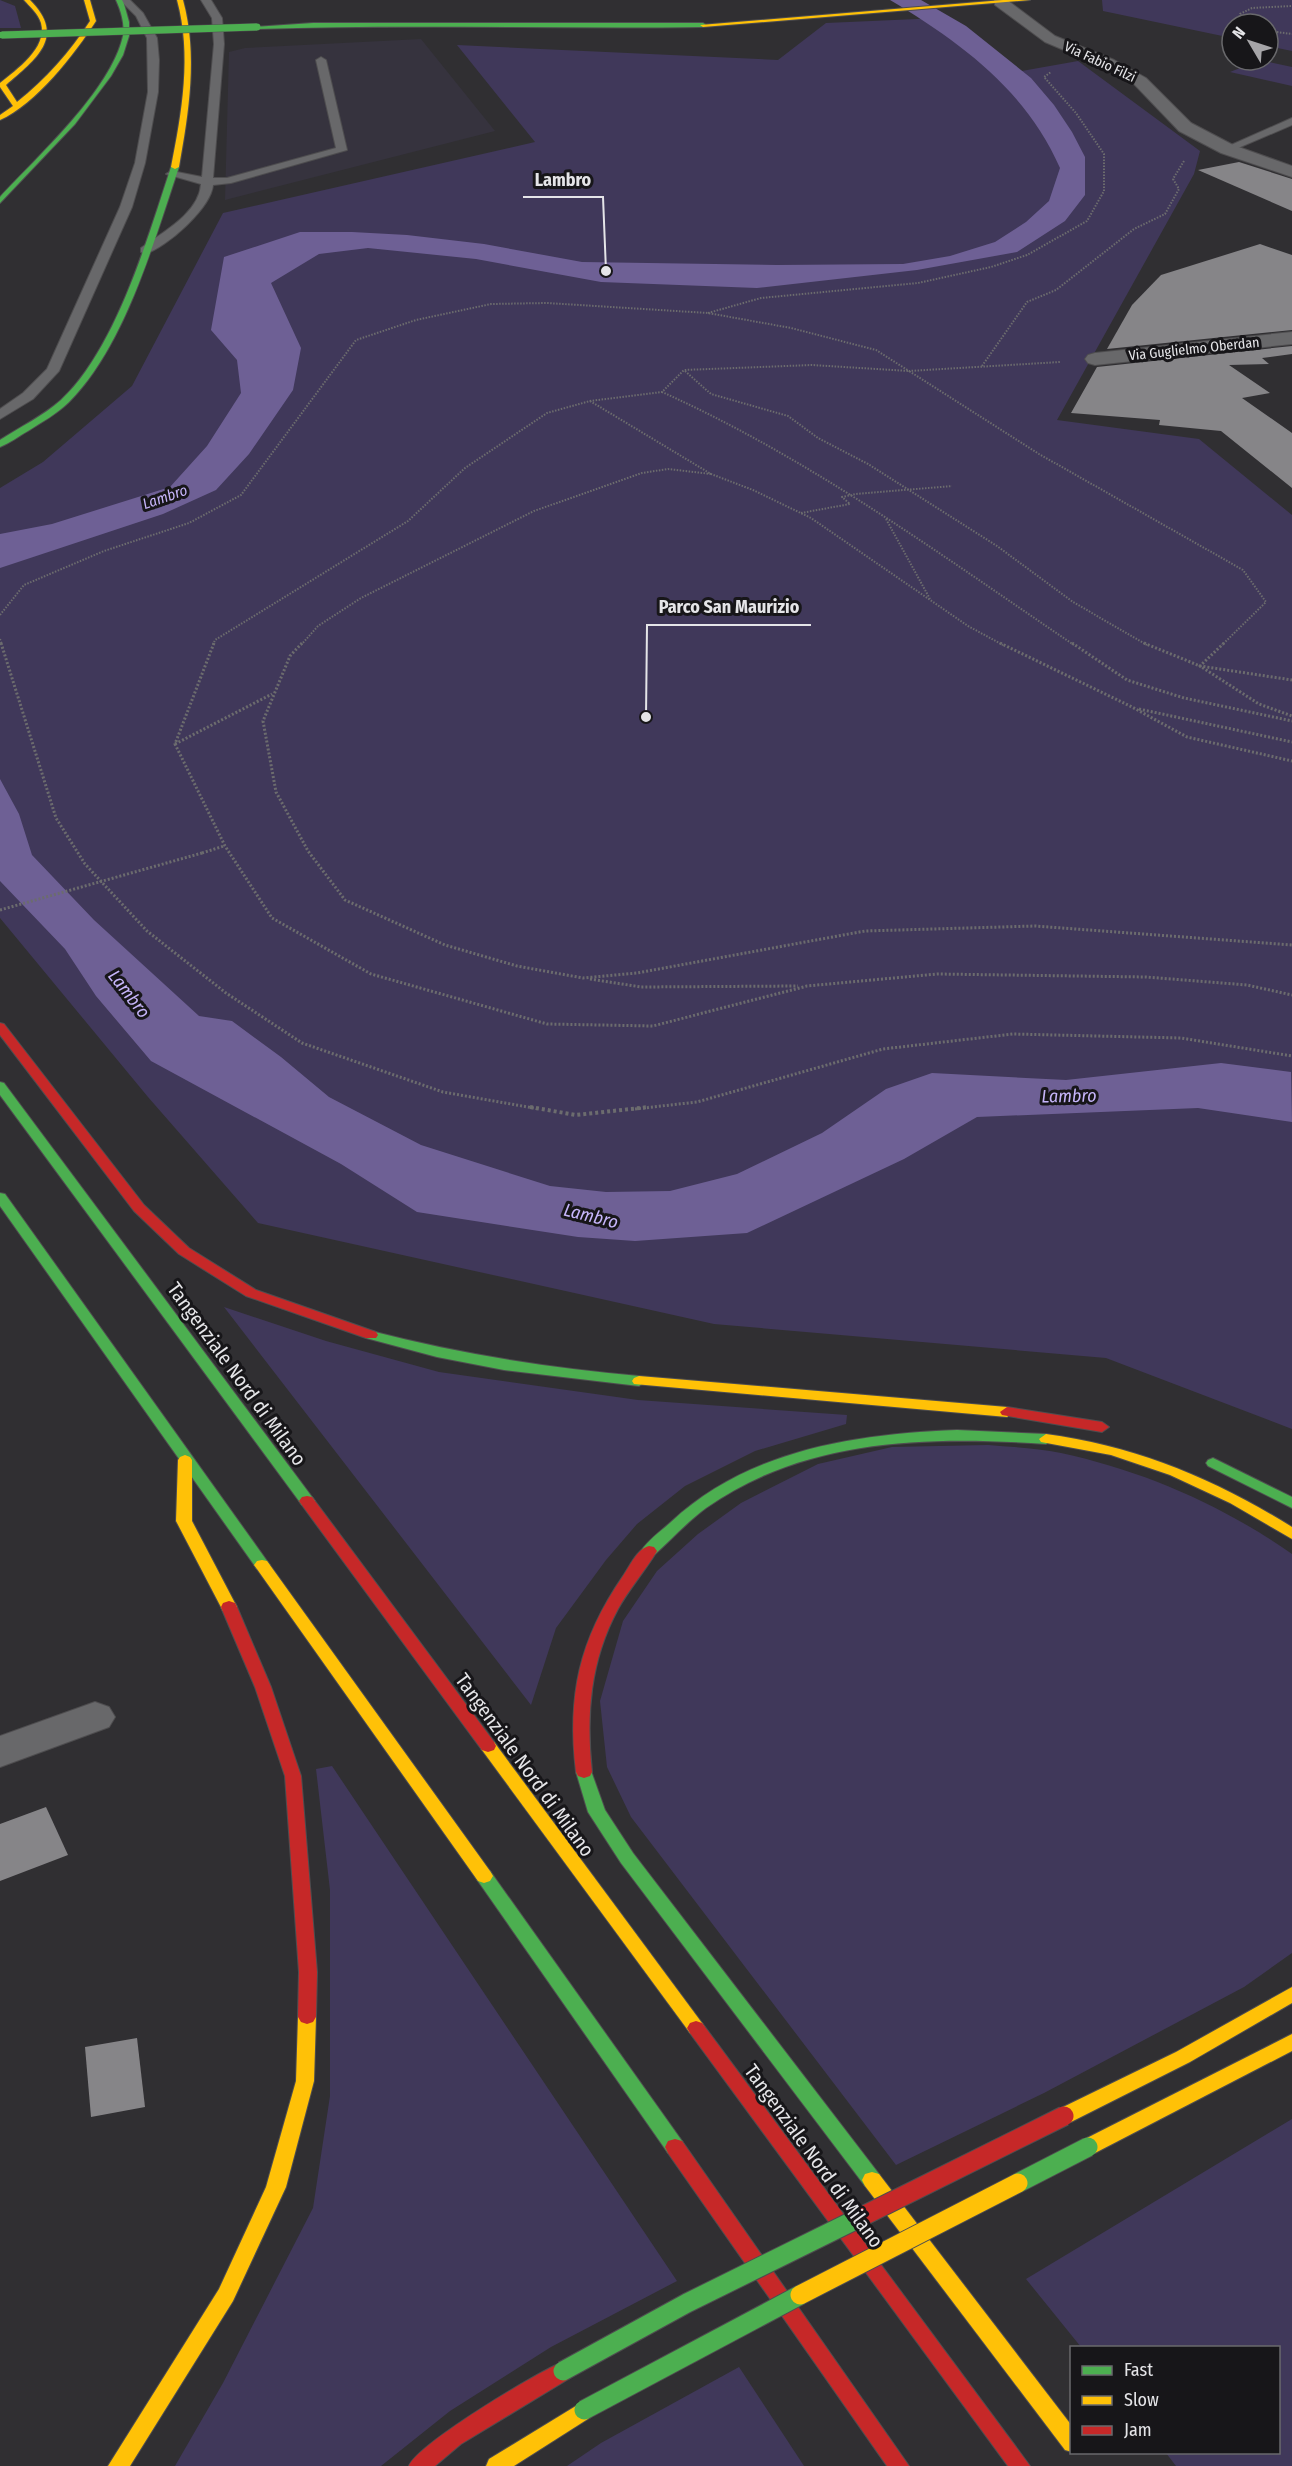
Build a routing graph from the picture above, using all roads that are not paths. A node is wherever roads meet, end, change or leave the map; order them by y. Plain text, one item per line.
1 (27, 0) edge
2 (87, 0) edge
3 (119, 0) edge
4 (125, 0) edge
5 (180, 0) edge
6 (206, 0) edge
7 (1026, 0) edge
8 (1000, 2) junction
9 (1, 35) edge
10 (321, 60) dead end
11 (17, 107) junction
12 (0, 110) edge
13 (0, 118) edge
14 (1292, 120) edge
15 (1227, 149) junction
16 (1292, 172) edge
17 (172, 174) junction
18 (208, 182) junction
19 (0, 201) edge
20 (145, 250) junction
21 (1292, 338) edge
22 (1095, 359) road end
23 (0, 415) edge
24 (0, 444) edge
25 (0, 1027) edge
26 (0, 1086) edge
27 (0, 1197) edge
28 (1119, 1431) dead end
29 (1203, 1458) dead end
30 (185, 1460) junction
31 (1292, 1503) edge
32 (1292, 1534) edge
33 (95, 1717) dead end
34 (0, 1752) edge
35 (1292, 1994) edge
36 (1292, 2042) edge
37 (1070, 2442) edge
38 (118, 2466) edge
39 (419, 2466) edge
40 (495, 2466) edge
41 (899, 2466) edge
42 (1020, 2466) edge

1 - 11 main road
2 - 11 main road
3 - 19 main road
4 - 23 lane
5 - 17 main road
6 - 18 lane
7 - 8 main road
8 - 9 main road, bridge
8 - 15 street, Via Fabio Filzi
10 - 18 lane
11 - 12 lane
11 - 13 main road
14 - 15 lane
15 - 16 street, Via Fabio Filzi
17 - 18 lane
17 - 20 main road
18 - 20 lane
20 - 24 main road
21 - 22 street, Via Guglielmo Oberdan
25 - 28 main road
26 - 42 main road, Tangenziale Nord di Milano
27 - 30 main road
29 - 31 main road
30 - 38 main road
30 - 41 main road
32 - 37 main road
33 - 34 street
35 - 39 main road, bridge
36 - 40 main road, bridge

